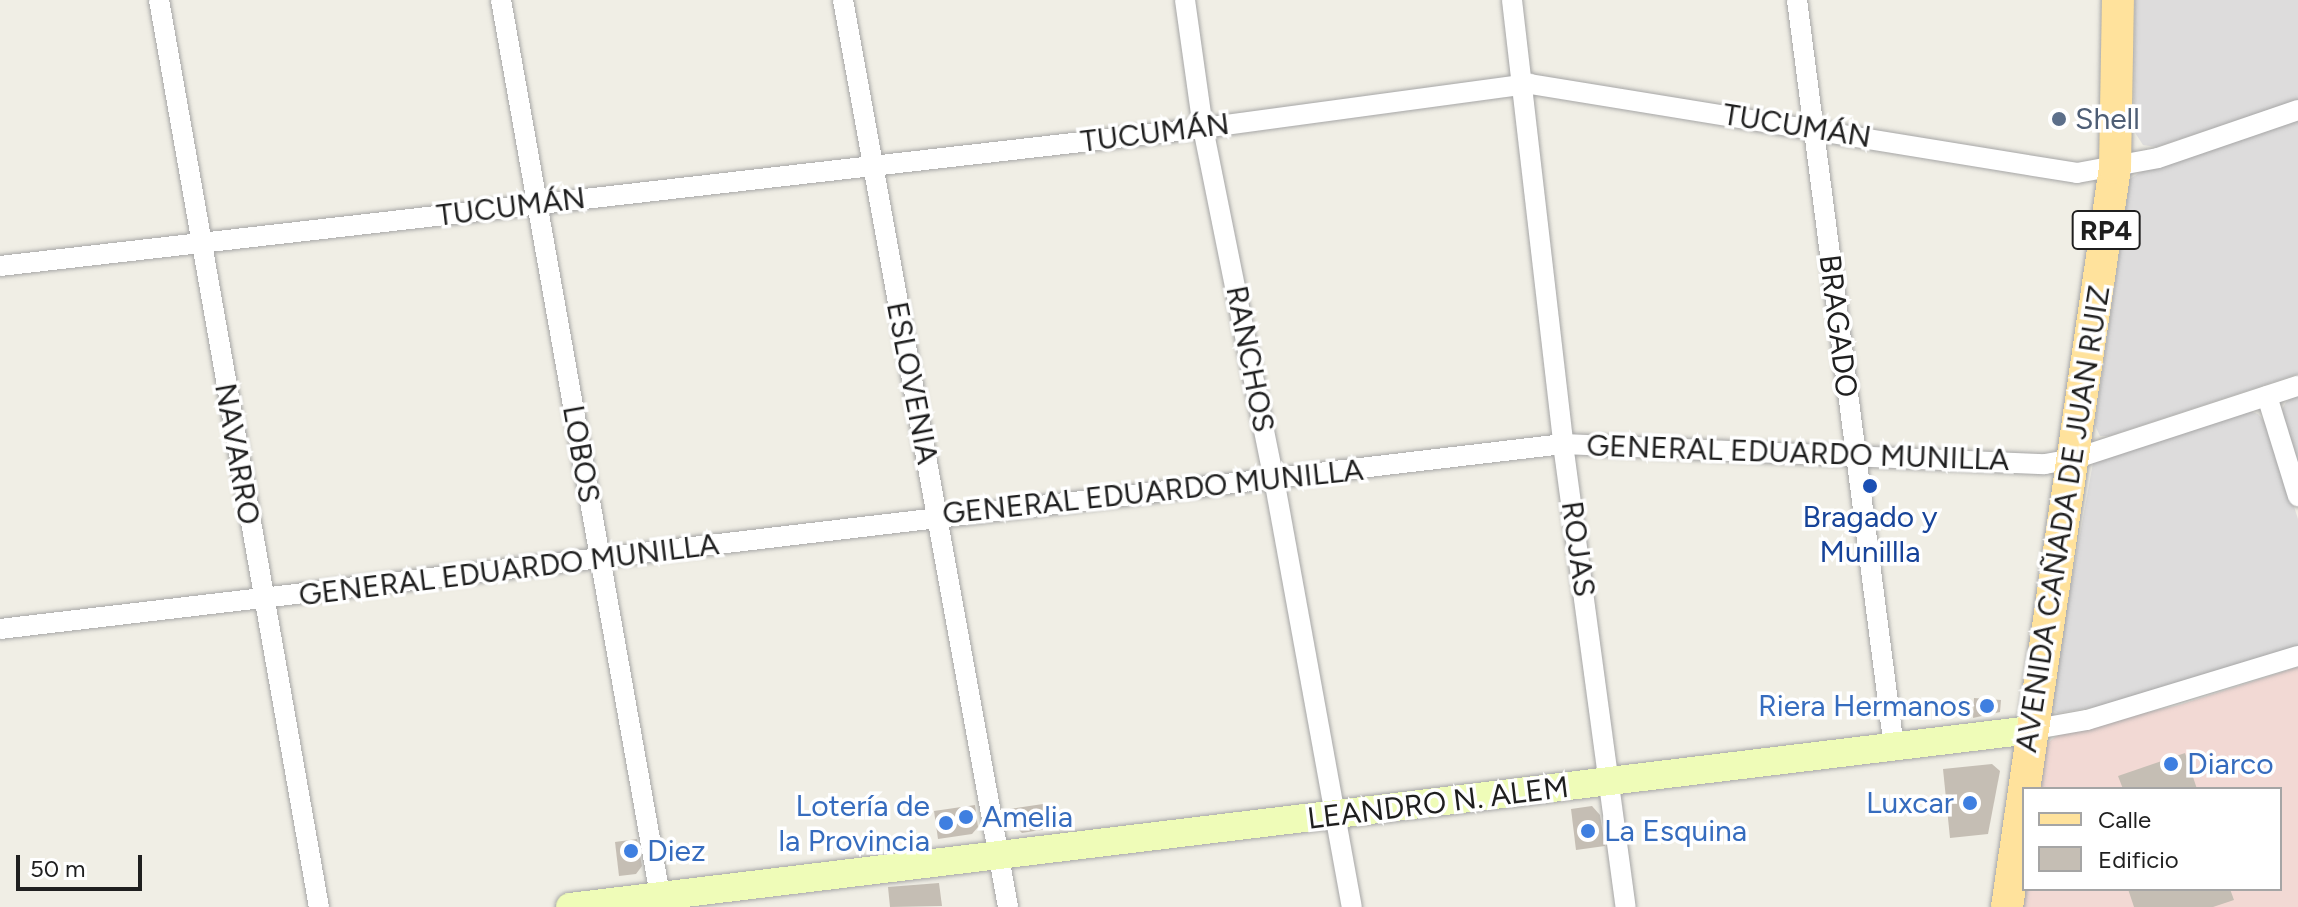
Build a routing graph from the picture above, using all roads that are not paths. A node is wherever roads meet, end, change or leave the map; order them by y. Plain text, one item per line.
1 (159, 0) edge
2 (501, 0) edge
3 (843, 0) edge
4 (1185, 0) edge
5 (1512, 0) edge
6 (1797, 0) edge
7 (2118, 0) edge
8 (1522, 85) junction
9 (2298, 110) edge
10 (1203, 128) junction
11 (1814, 129) junction
12 (871, 166) junction
13 (2115, 168) junction
14 (537, 204) junction
15 (199, 243) junction
16 (0, 266) edge
17 (2298, 386) edge
18 (2267, 396) junction
19 (1563, 444) junction
20 (1854, 453) junction
21 (2074, 459) junction
22 (1274, 479) junction
23 (2298, 496) edge
24 (936, 516) junction
25 (600, 560) junction
26 (263, 600) junction
27 (0, 629) edge
28 (2298, 656) edge
29 (2030, 730) junction
30 (1894, 748) junction
31 (1611, 784) junction
32 (2022, 787) edge
33 (2022, 791) edge
34 (1337, 813) junction
35 (999, 854) junction
36 (661, 902) edge
37 (2007, 904) edge
38 (319, 907) edge
39 (570, 907) edge
40 (1008, 907) edge
41 (1352, 907) edge
42 (1626, 907) edge

1 - 15 street, NAVARRO
2 - 14 street, LOBOS
3 - 12 street, ESLOVENIA
4 - 10 street, RANCHOS
5 - 8 street, ROJAS
6 - 11 street, BRAGADO
7 - 13 main road, AVENIDA CAÑADA DE JUAN RUIZ / RP4
8 - 10 street, TUCUMÁN
8 - 11 street, TUCUMÁN
8 - 19 street, ROJAS
9 - 13 street, TUCUMÁN
10 - 12 street, TUCUMÁN
10 - 22 street, RANCHOS
11 - 13 street, TUCUMÁN
11 - 20 street, BRAGADO
12 - 14 street, TUCUMÁN
12 - 24 street, ESLOVENIA
13 - 21 main road, AVENIDA CAÑADA DE JUAN RUIZ / RP4
14 - 15 street, TUCUMÁN
14 - 25 street, LOBOS
15 - 16 street, TUCUMÁN
15 - 26 street, NAVARRO
17 - 18 street, GENERAL EDUARDO MUNILLA
18 - 21 street, GENERAL EDUARDO MUNILLA
18 - 23 street
19 - 20 street, GENERAL EDUARDO MUNILLA
19 - 22 street, GENERAL EDUARDO MUNILLA
19 - 31 street, ROJAS
20 - 21 street, GENERAL EDUARDO MUNILLA
20 - 30 street, BRAGADO
21 - 29 main road, AVENIDA CAÑADA DE JUAN RUIZ / RP4
22 - 24 street, GENERAL EDUARDO MUNILLA
22 - 34 street, RANCHOS
24 - 25 street, GENERAL EDUARDO MUNILLA
24 - 35 street, ESLOVENIA
25 - 26 street, GENERAL EDUARDO MUNILLA
25 - 36 street, LOBOS
26 - 27 street, GENERAL EDUARDO MUNILLA
26 - 38 street, NAVARRO
28 - 29 street, LEANDRO N. ALEM
29 - 30 street, LEANDRO N. ALEM
29 - 32 main road, AVENIDA CAÑADA DE JUAN RUIZ / RP4
30 - 31 street, LEANDRO N. ALEM
31 - 34 street, LEANDRO N. ALEM
31 - 42 street, ROJAS
33 - 37 main road, AVENIDA CAÑADA DE JUAN RUIZ / RP4
34 - 35 street, LEANDRO N. ALEM
34 - 41 street, RANCHOS
35 - 36 street, LEANDRO N. ALEM
35 - 40 street, ESLOVENIA
36 - 39 street, LEANDRO N. ALEM

